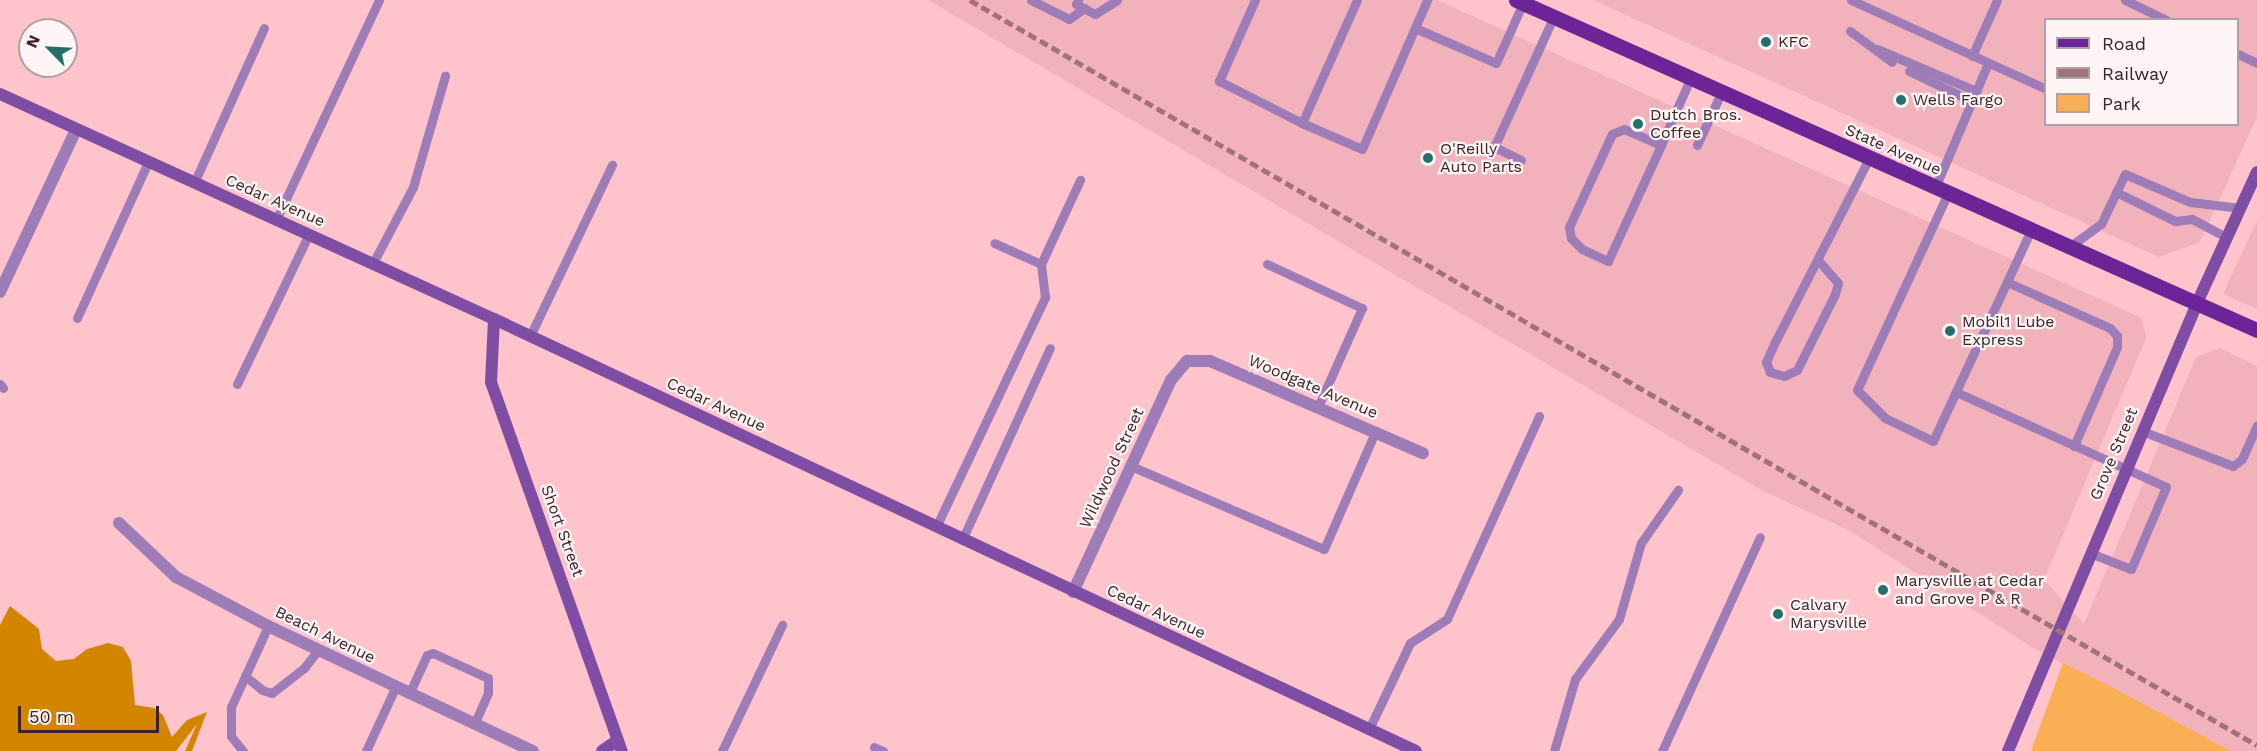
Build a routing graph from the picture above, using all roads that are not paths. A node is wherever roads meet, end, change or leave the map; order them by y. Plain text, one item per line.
1 (380, 0) edge
2 (1031, 0) edge
3 (1117, 0) edge
4 (1255, 0) edge
5 (1357, 0) edge
6 (1427, 0) edge
7 (1851, 0) edge
8 (1997, 0) edge
9 (2125, 0) edge
10 (1519, 1) edge
11 (1081, 4) edge
12 (1554, 16) junction
13 (2162, 18) edge
14 (264, 28) dead end
15 (1415, 28) junction
16 (1850, 31) dead end
17 (1876, 49) junction
18 (2239, 54) edge
19 (1972, 56) junction
20 (1892, 62) dead end
21 (1988, 63) junction
22 (2257, 63) edge
23 (1909, 71) dead end
24 (445, 76) dead end
25 (1690, 79) junction
26 (2044, 88) edge
27 (1976, 92) junction
28 (1721, 93) junction
29 (0, 94) edge
30 (1972, 101) junction
31 (1302, 123) junction
32 (76, 130) junction
33 (1660, 145) junction
34 (1697, 145) dead end
35 (1869, 158) junction
36 (1521, 160) dead end
37 (148, 162) junction
38 (612, 165) dead end
39 (2257, 172) edge
40 (1080, 180) dead end
41 (194, 183) junction
42 (1942, 190) junction
43 (2116, 192) junction
44 (2253, 192) edge
45 (2241, 208) junction
46 (276, 220) junction
47 (2031, 230) junction
48 (309, 234) junction
49 (2227, 238) junction
50 (994, 243) dead end
51 (2069, 246) junction
52 (1818, 260) junction
53 (373, 263) junction
54 (1041, 264) junction
55 (1267, 264) dead end
56 (2007, 282) junction
57 (0, 292) edge
58 (2197, 303) junction
59 (77, 318) dead end
60 (494, 319) junction
61 (2257, 330) edge
62 (530, 336) junction
63 (1050, 348) dead end
64 (1187, 361) joint
65 (237, 384) dead end
66 (1956, 392) junction
67 (1318, 407) junction
68 (1539, 416) dead end
69 (2257, 425) edge
70 (2142, 431) junction
71 (1375, 432) junction
72 (2074, 446) junction
73 (1423, 453) dead end
74 (1131, 466) junction
75 (2126, 470) junction
76 (1678, 490) dead end
77 (119, 523) dead end
78 (936, 527) junction
79 (1760, 537) dead end
80 (962, 540) junction
81 (2090, 553) junction
82 (1073, 592) junction
83 (782, 625) dead end
84 (268, 626) junction
85 (318, 650) junction
86 (245, 676) junction
87 (395, 688) junction
88 (409, 694) junction
89 (474, 724) junction
90 (1369, 729) junction
91 (620, 745) edge
92 (874, 747) dead end
93 (243, 751) edge
94 (366, 751) edge
95 (533, 751) edge
96 (602, 751) edge
97 (722, 751) edge
98 (883, 751) edge
99 (1416, 751) edge
100 (1554, 751) edge
101 (1662, 751) edge
102 (2008, 751) edge

1 - 46 lane
2 - 11 lane
3 - 11 lane
4 - 31 lane
5 - 31 lane
6 - 15 lane
7 - 19 lane
8 - 19 lane
9 - 13 lane
10 - 12 main road, State Avenue
10 - 15 lane
12 - 25 main road, State Avenue
12 - 36 lane
14 - 41 lane
15 - 31 lane
16 - 17 lane
17 - 20 lane
17 - 27 lane
18 - 22 lane
19 - 21 lane
21 - 26 lane
21 - 27 lane
23 - 30 lane
24 - 53 lane
25 - 28 main road, State Avenue
25 - 33 lane
27 - 30 lane
28 - 34 lane
28 - 35 main road, State Avenue
29 - 32 street, Cedar Avenue
30 - 42 lane
32 - 37 street, Cedar Avenue
32 - 57 street
33 - 33 lane
35 - 42 main road, State Avenue
35 - 52 lane
37 - 41 street, Cedar Avenue
37 - 59 lane
38 - 62 lane
39 - 44 street, Grove Street
40 - 54 lane
41 - 46 street, Cedar Avenue
42 - 47 main road, State Avenue
42 - 66 lane
43 - 45 lane
43 - 49 lane
43 - 51 lane
44 - 45 street, Grove Street
45 - 49 street, Grove Street
46 - 48 street, Cedar Avenue
47 - 51 main road, State Avenue
47 - 56 lane
48 - 53 street, Cedar Avenue
48 - 65 lane
49 - 58 street, Grove Street
50 - 54 lane
51 - 58 main road, State Avenue
52 - 52 lane
53 - 60 street, Cedar Avenue
54 - 78 lane
55 - 67 lane
56 - 66 lane
56 - 72 lane
58 - 61 main road, State Avenue
58 - 70 street, Grove Street
60 - 62 street, Cedar Avenue
60 - 91 street, Short Street
62 - 78 street, Cedar Avenue
63 - 80 lane
64 - 67 street, Woodgate Avenue
64 - 74 street, Wildwood Street
66 - 72 lane
67 - 71 street, Woodgate Avenue
68 - 90 lane
69 - 70 lane
70 - 75 street, Grove Street
71 - 73 street, Woodgate Avenue
71 - 74 lane
72 - 75 lane
74 - 82 street, Wildwood Street
75 - 81 street, Grove Street
75 - 81 lane
76 - 100 lane
77 - 84 street, Beach Avenue
78 - 80 street, Cedar Avenue
79 - 101 lane
80 - 82 street, Cedar Avenue
81 - 102 street, Grove Street
82 - 90 street, Cedar Avenue
83 - 97 lane
84 - 85 street, Beach Avenue
84 - 86 lane
85 - 86 lane
85 - 87 street, Beach Avenue
86 - 93 lane
87 - 88 street, Beach Avenue
87 - 94 lane
88 - 89 street, Beach Avenue
88 - 89 lane
89 - 95 street, Beach Avenue
90 - 99 street, Cedar Avenue
91 - 96 street
92 - 98 lane

